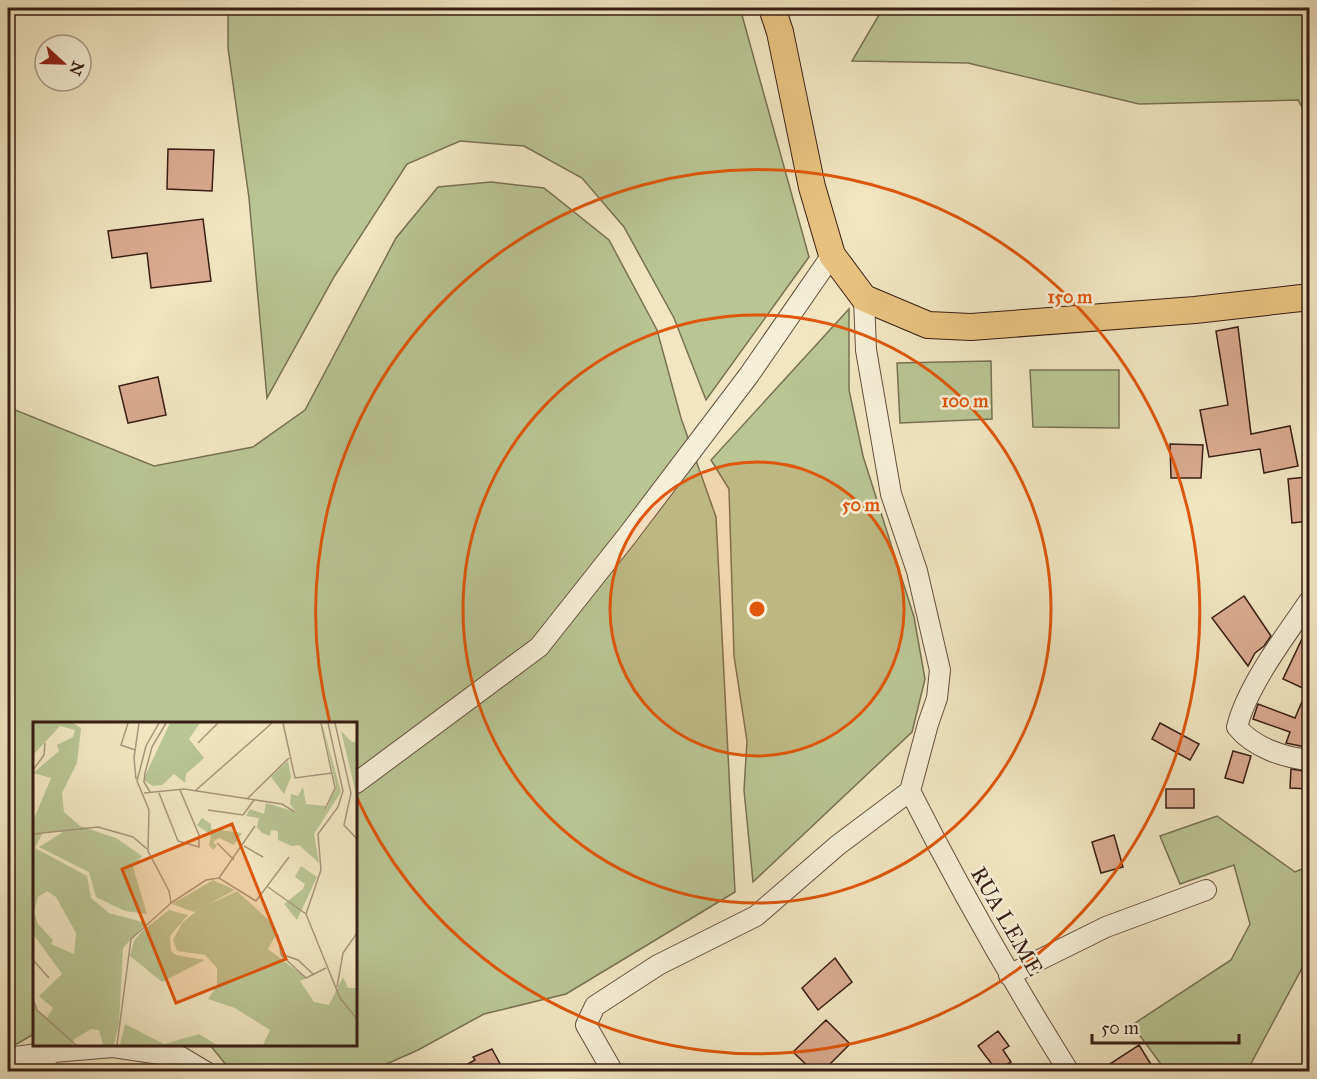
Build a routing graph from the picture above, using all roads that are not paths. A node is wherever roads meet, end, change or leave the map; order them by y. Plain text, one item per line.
1 (772, 8) edge
2 (832, 255) junction
3 (1310, 297) edge
4 (864, 298) junction
5 (1310, 600) edge
6 (1310, 760) edge
7 (357, 782) edge
8 (910, 791) junction
9 (1206, 890) dead end
10 (1009, 975) junction
11 (53, 1052) junction
12 (8, 1058) edge
13 (31, 1071) edge
14 (206, 1071) edge
15 (613, 1071) edge
16 (1069, 1071) edge

1 - 2 main road
2 - 4 main road
2 - 7 street
3 - 4 main road
4 - 8 street
5 - 6 street
8 - 10 street, RUA LEME
8 - 15 street
9 - 10 street
10 - 16 street, RUA LEME
11 - 12 street
11 - 13 street
11 - 14 street

